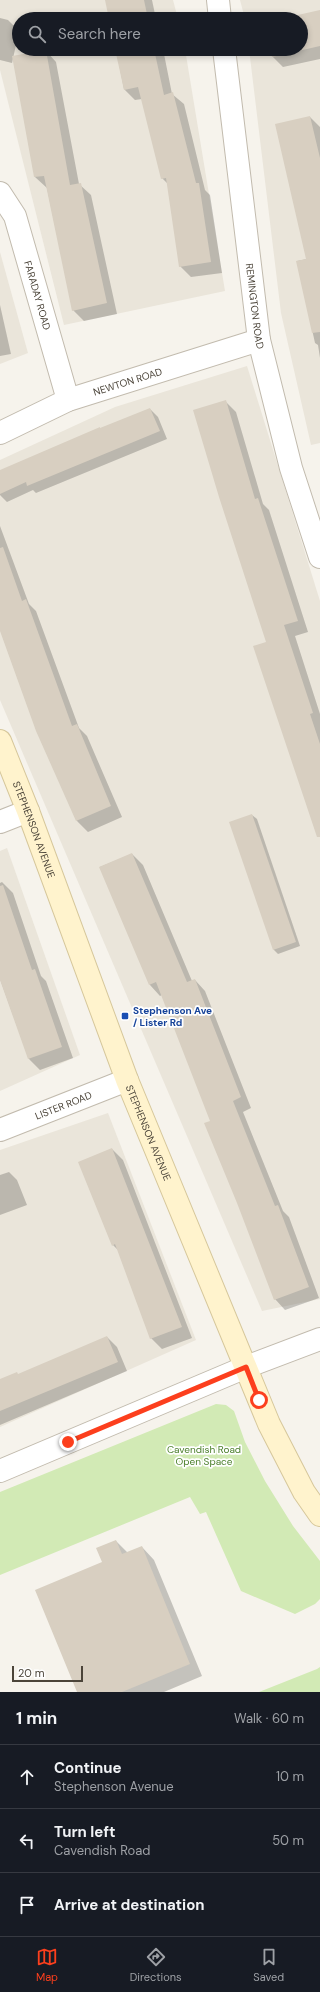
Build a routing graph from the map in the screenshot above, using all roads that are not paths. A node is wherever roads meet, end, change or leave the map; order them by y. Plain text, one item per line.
1 (218, 0) edge
2 (219, 12) edge
3 (225, 56) edge
4 (0, 193) edge
5 (259, 340) junction
6 (68, 400) junction
7 (0, 433) edge
8 (320, 557) edge
9 (0, 741) edge
10 (28, 811) junction
11 (0, 822) edge
12 (127, 1080) junction
13 (0, 1130) edge
14 (320, 1339) edge
15 (246, 1367) junction
16 (0, 1471) edge
17 (320, 1515) edge

1 - 2 street
3 - 5 street, REMINGTON ROAD
4 - 6 street, FARADAY ROAD
5 - 6 street, NEWTON ROAD
5 - 8 street, REMINGTON ROAD
6 - 7 street, NEWTON ROAD
9 - 10 street, STEPHENSON AVENUE
10 - 11 street
10 - 12 street, STEPHENSON AVENUE
12 - 13 street, LISTER ROAD
12 - 15 street, STEPHENSON AVENUE
14 - 15 street
15 - 16 street
15 - 17 street, STEPHENSON AVENUE

